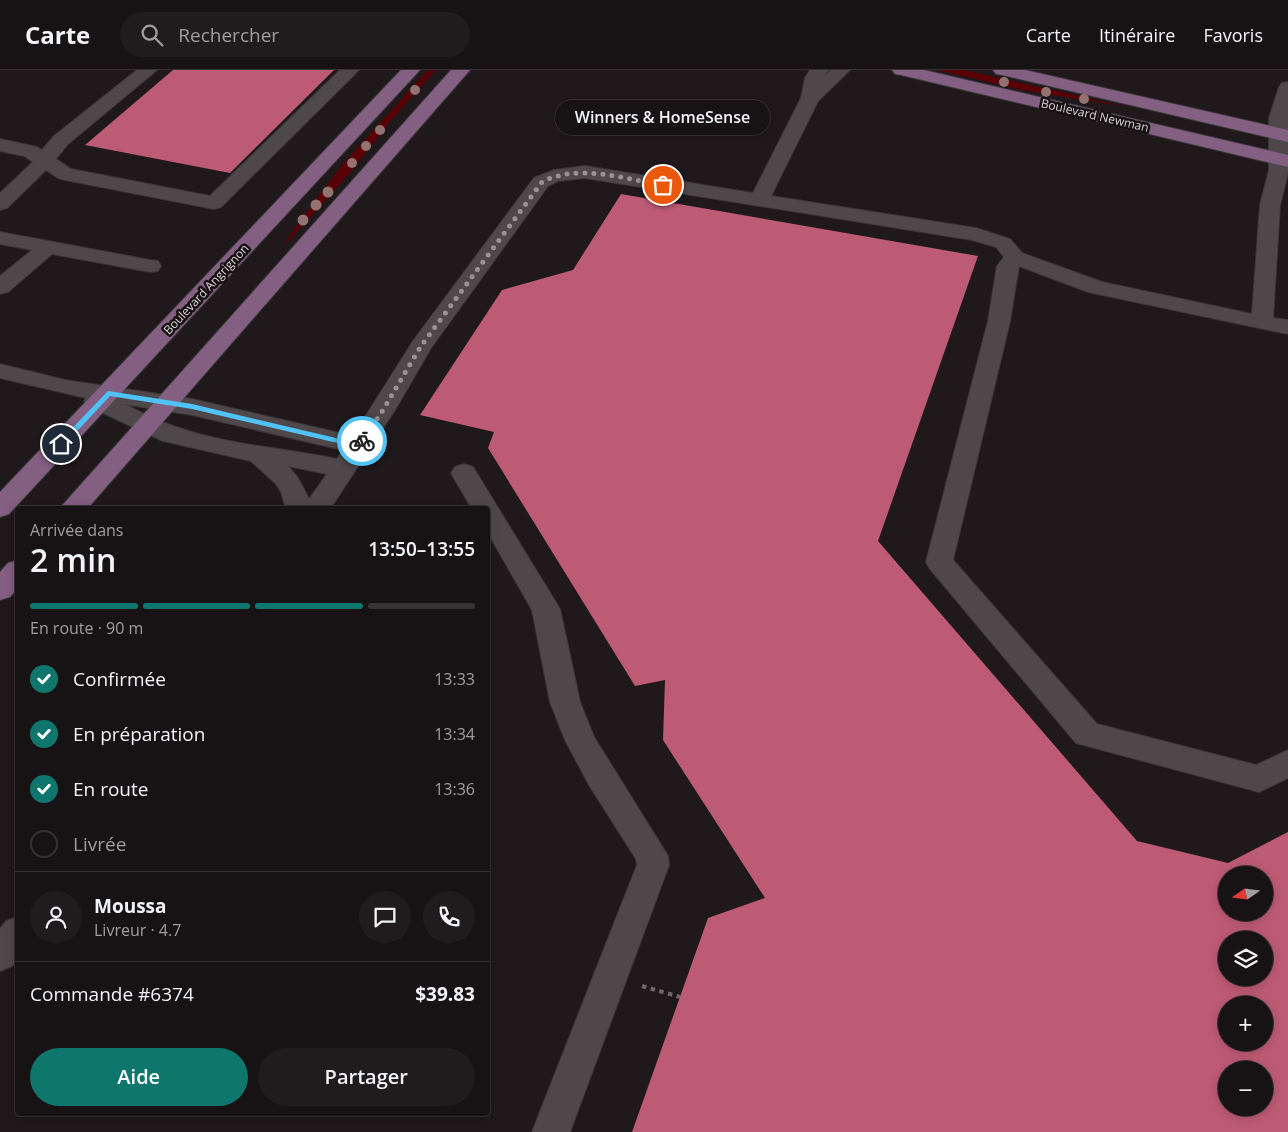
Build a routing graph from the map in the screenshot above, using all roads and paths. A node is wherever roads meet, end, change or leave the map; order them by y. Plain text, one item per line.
1 (148, 70) edge
2 (350, 70) edge
3 (411, 70) edge
4 (461, 70) edge
5 (819, 70) edge
6 (841, 70) edge
7 (902, 70) edge
8 (1002, 70) edge
9 (1288, 87) edge
10 (810, 98) junction
11 (1283, 135) edge
12 (0, 145) edge
13 (45, 159) junction
14 (1284, 160) edge
15 (758, 200) junction
16 (0, 204) edge
17 (0, 238) edge
18 (47, 248) junction
19 (1015, 257) junction
20 (150, 266) dead end
21 (0, 287) edge
22 (1262, 323) junction
23 (1288, 327) edge
24 (0, 371) edge
25 (104, 398) junction
26 (166, 402) junction
27 (147, 424) junction
28 (359, 446) junction
29 (259, 455) junction
30 (343, 469) junction
31 (464, 474) dead end
32 (75, 506) edge
33 (298, 506) edge
34 (318, 506) edge
35 (483, 506) edge
36 (0, 508) edge
37 (490, 515) edge
38 (15, 573) edge
39 (0, 590) edge
40 (1288, 763) edge
41 (15, 936) edge
42 (0, 956) edge
43 (639, 985) dead end
44 (680, 997) dead end
45 (551, 1132) edge

1 - 13 street
2 - 13 street
3 - 25 main road, Boulevard Angrignon
4 - 26 main road
5 - 10 street
6 - 10 street
7 - 14 main road, Boulevard Newman
8 - 11 main road, Boulevard Newman
9 - 11 street
10 - 15 street
11 - 14 street
12 - 13 street
13 - 16 street
14 - 22 street
15 - 19 street
15 - 28 street
17 - 18 street
18 - 20 street
18 - 21 street
19 - 22 street
19 - 40 street
22 - 23 street
24 - 25 street
25 - 26 street
25 - 27 street
25 - 36 main road, Boulevard Angrignon
26 - 27 main road
26 - 28 street
27 - 29 street
27 - 32 main road
28 - 30 street
29 - 30 street
29 - 33 street
30 - 34 street
31 - 35 street
37 - 45 street
38 - 39 main road
41 - 42 street
43 - 44 path

